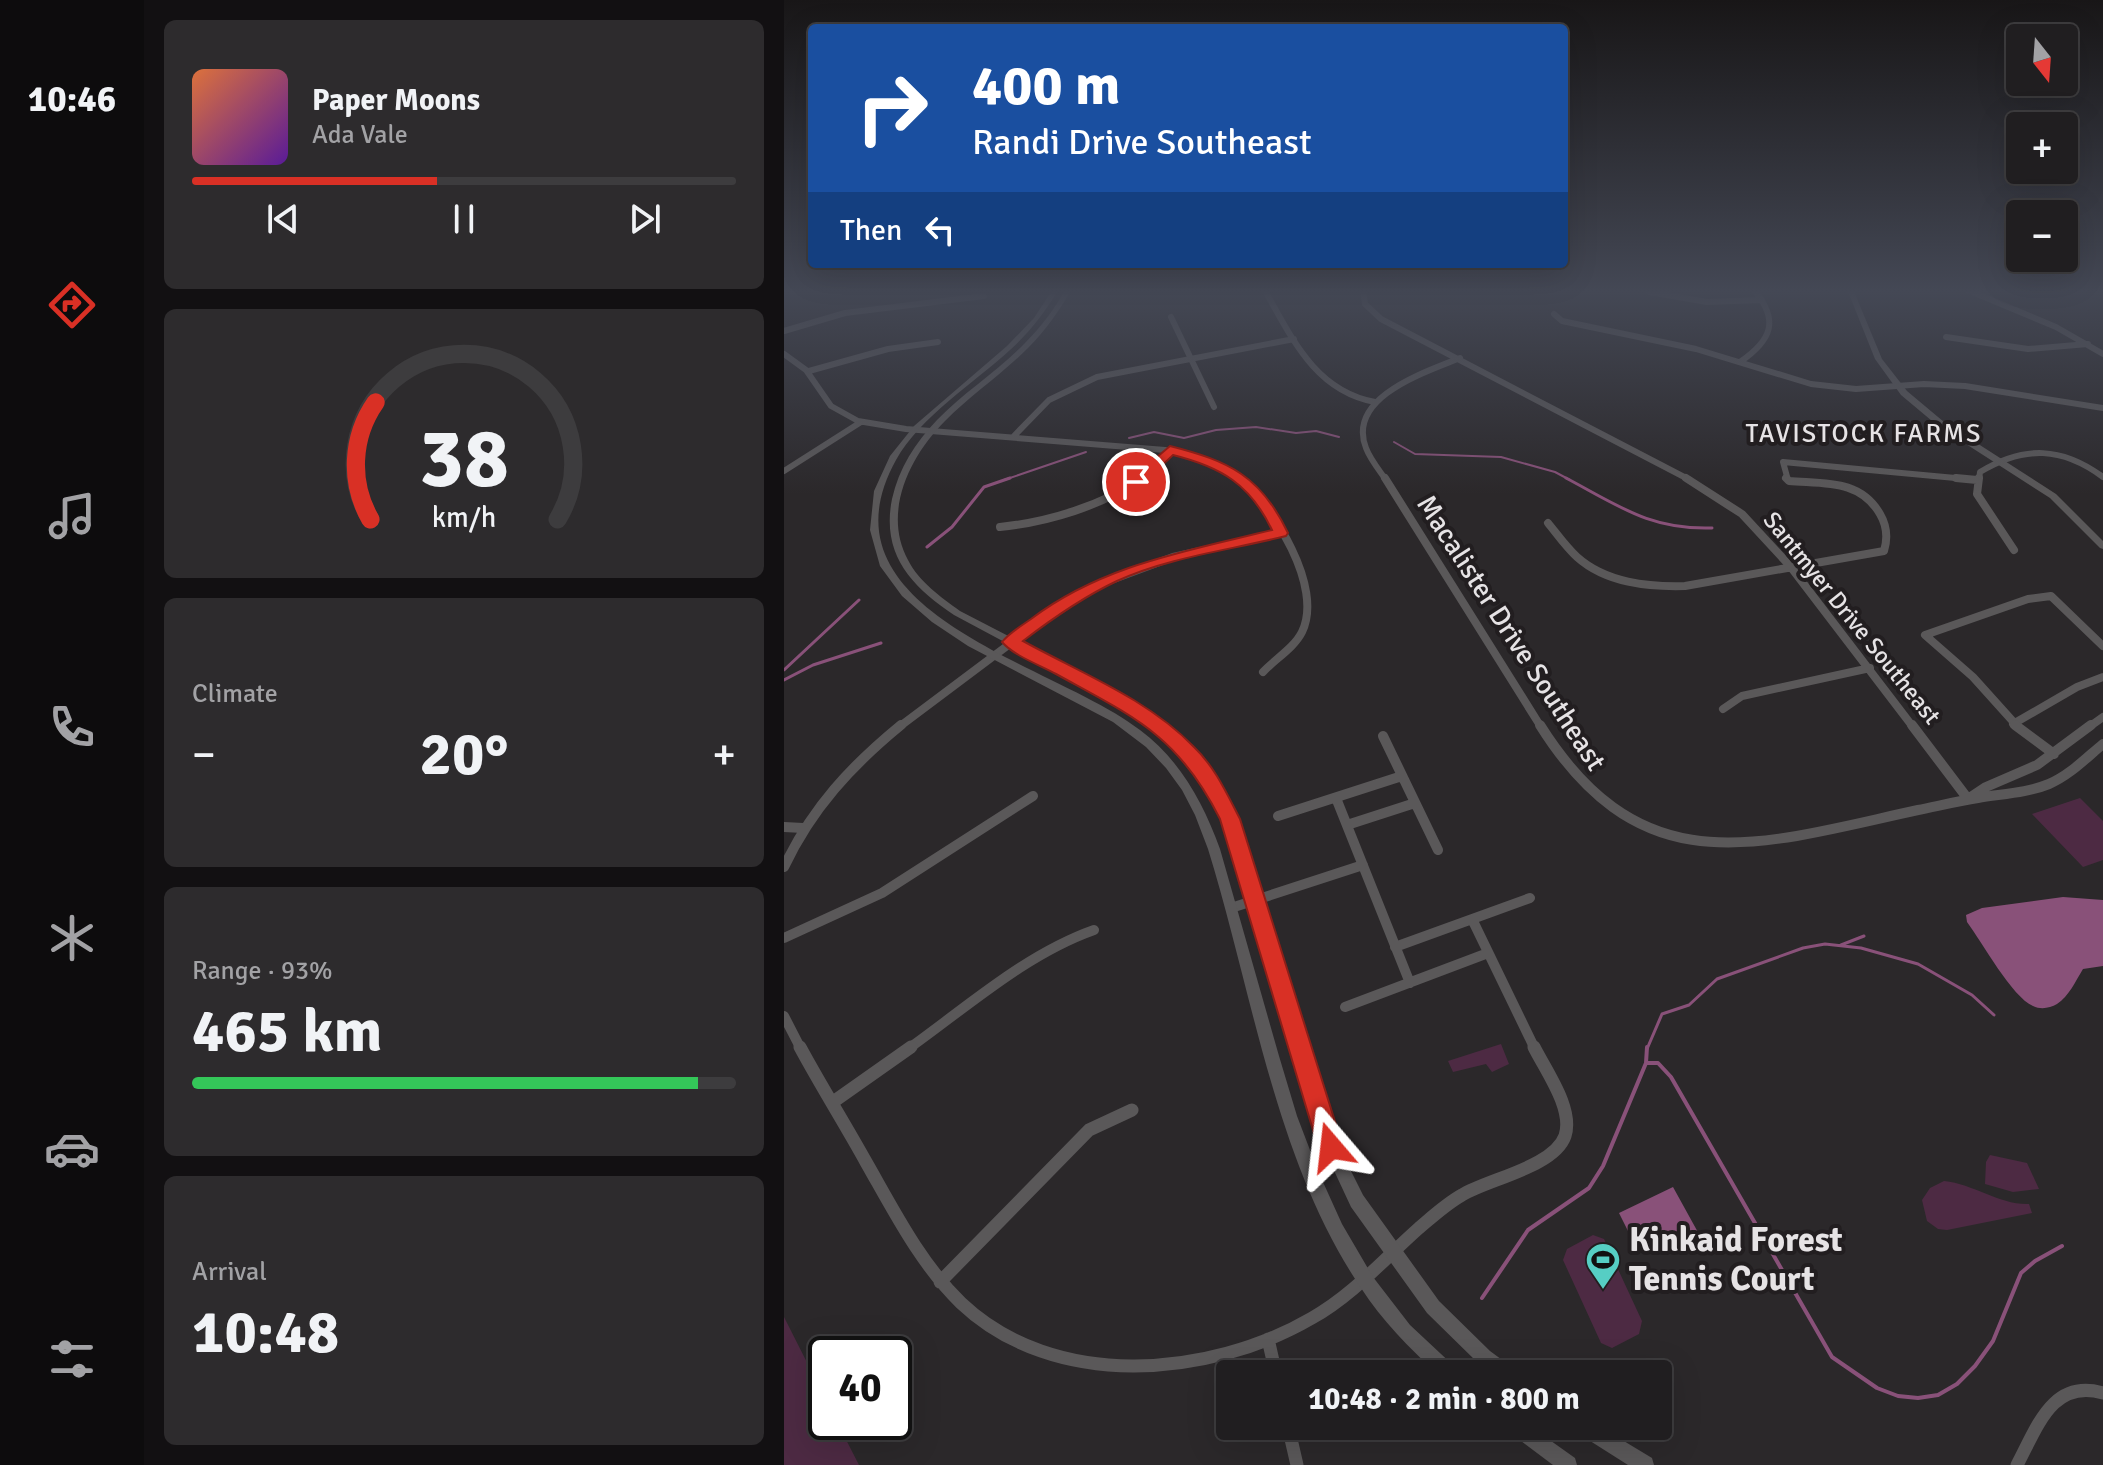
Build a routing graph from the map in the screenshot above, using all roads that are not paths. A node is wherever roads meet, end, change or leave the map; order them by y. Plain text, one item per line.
1 (789, 357) edge
2 (858, 357) edge
3 (998, 357) edge
4 (1012, 357) edge
5 (1188, 357) edge
6 (1190, 357) edge
7 (1308, 357) edge
8 (1724, 357) edge
9 (1748, 357) edge
10 (1878, 357) edge
11 (1460, 358) joint
12 (1740, 362) junction
13 (809, 371) junction
14 (1898, 386) junction
15 (1375, 402) junction
16 (1214, 407) dead end
17 (2103, 408) edge
18 (861, 422) junction
19 (915, 430) junction
20 (931, 431) junction
21 (1013, 437) junction
22 (1170, 450) junction
23 (2002, 461) junction
24 (784, 471) edge
25 (2103, 477) edge
26 (1977, 480) junction
27 (1548, 523) dead end
28 (1000, 527) dead end
29 (1281, 533) junction
30 (2102, 543) edge
31 (2014, 550) dead end
32 (1790, 566) junction
33 (1011, 642) junction
34 (2103, 646) edge
35 (995, 655) junction
36 (1870, 668) junction
37 (1263, 672) dead end
38 (2101, 681) edge
39 (1723, 709) dead end
40 (2103, 717) edge
41 (2013, 724) junction
42 (1383, 736) dead end
43 (2103, 744) edge
44 (2054, 754) junction
45 (1402, 776) junction
46 (1033, 796) dead end
47 (1336, 798) junction
48 (1968, 799) junction
49 (1415, 803) junction
50 (1278, 816) dead end
51 (1347, 825) junction
52 (784, 827) edge
53 (803, 828) junction
54 (1438, 850) dead end
55 (1363, 865) junction
56 (784, 867) edge
57 (1530, 898) dead end
58 (1255, 901) junction
59 (1231, 908) junction
60 (1472, 919) junction
61 (1094, 930) dead end
62 (784, 938) edge
63 (1395, 947) junction
64 (1488, 953) junction
65 (1410, 983) junction
66 (1345, 1007) dead end
67 (784, 1016) edge
68 (833, 1102) junction
69 (1132, 1110) dead end
70 (1392, 1253) junction
71 (1363, 1278) junction
72 (940, 1282) junction
73 (1268, 1339) junction
74 (1273, 1360) edge
75 (1436, 1360) edge
76 (1488, 1360) edge
77 (2103, 1393) edge
78 (1291, 1440) edge
79 (1534, 1440) edge
80 (1605, 1440) edge
81 (1297, 1465) edge
82 (1568, 1465) edge
83 (1645, 1465) edge
84 (2017, 1465) edge

1 - 13 street
2 - 13 street
3 - 19 street
4 - 20 street
5 - 21 street
6 - 16 street
7 - 15 street
8 - 12 street
9 - 12 street
10 - 14 street
11 - 15 street
11 - 32 street, Santmyer Drive Southeast
12 - 14 street
13 - 18 street
14 - 17 street
14 - 23 street
15 - 48 street, Macalister Drive Southeast
18 - 19 street
18 - 24 street
19 - 20 street
19 - 35 street
20 - 21 street
20 - 33 street
21 - 22 street
22 - 28 street
22 - 29 street
23 - 25 street
23 - 26 street
23 - 30 street
26 - 31 street
26 - 32 street
27 - 32 street
29 - 33 street
29 - 37 street
32 - 36 street, Santmyer Drive Southeast
33 - 35 street
33 - 58 street
34 - 41 street
35 - 53 street
35 - 59 street
36 - 39 street
36 - 48 street, Santmyer Drive Southeast
38 - 41 street
40 - 44 street, Macalister Drive Southeast
41 - 44 street
42 - 45 street
43 - 48 street, Macalister Drive Southeast
44 - 48 street, Macalister Drive Southeast
45 - 47 street
45 - 49 street
46 - 62 street
47 - 50 street
47 - 51 street
49 - 51 street
49 - 54 street
51 - 55 street
52 - 53 street
53 - 56 street
55 - 58 street
55 - 63 street
57 - 60 street
58 - 59 street
58 - 70 street
59 - 71 street
60 - 63 street
60 - 64 street
61 - 68 street
63 - 65 street
64 - 65 street
64 - 70 street
65 - 66 street
67 - 68 street
68 - 72 street
69 - 72 street
70 - 71 street
70 - 76 street
71 - 73 street
71 - 75 street
72 - 73 street
73 - 74 street
77 - 84 street
78 - 81 street
79 - 82 street
80 - 83 street

